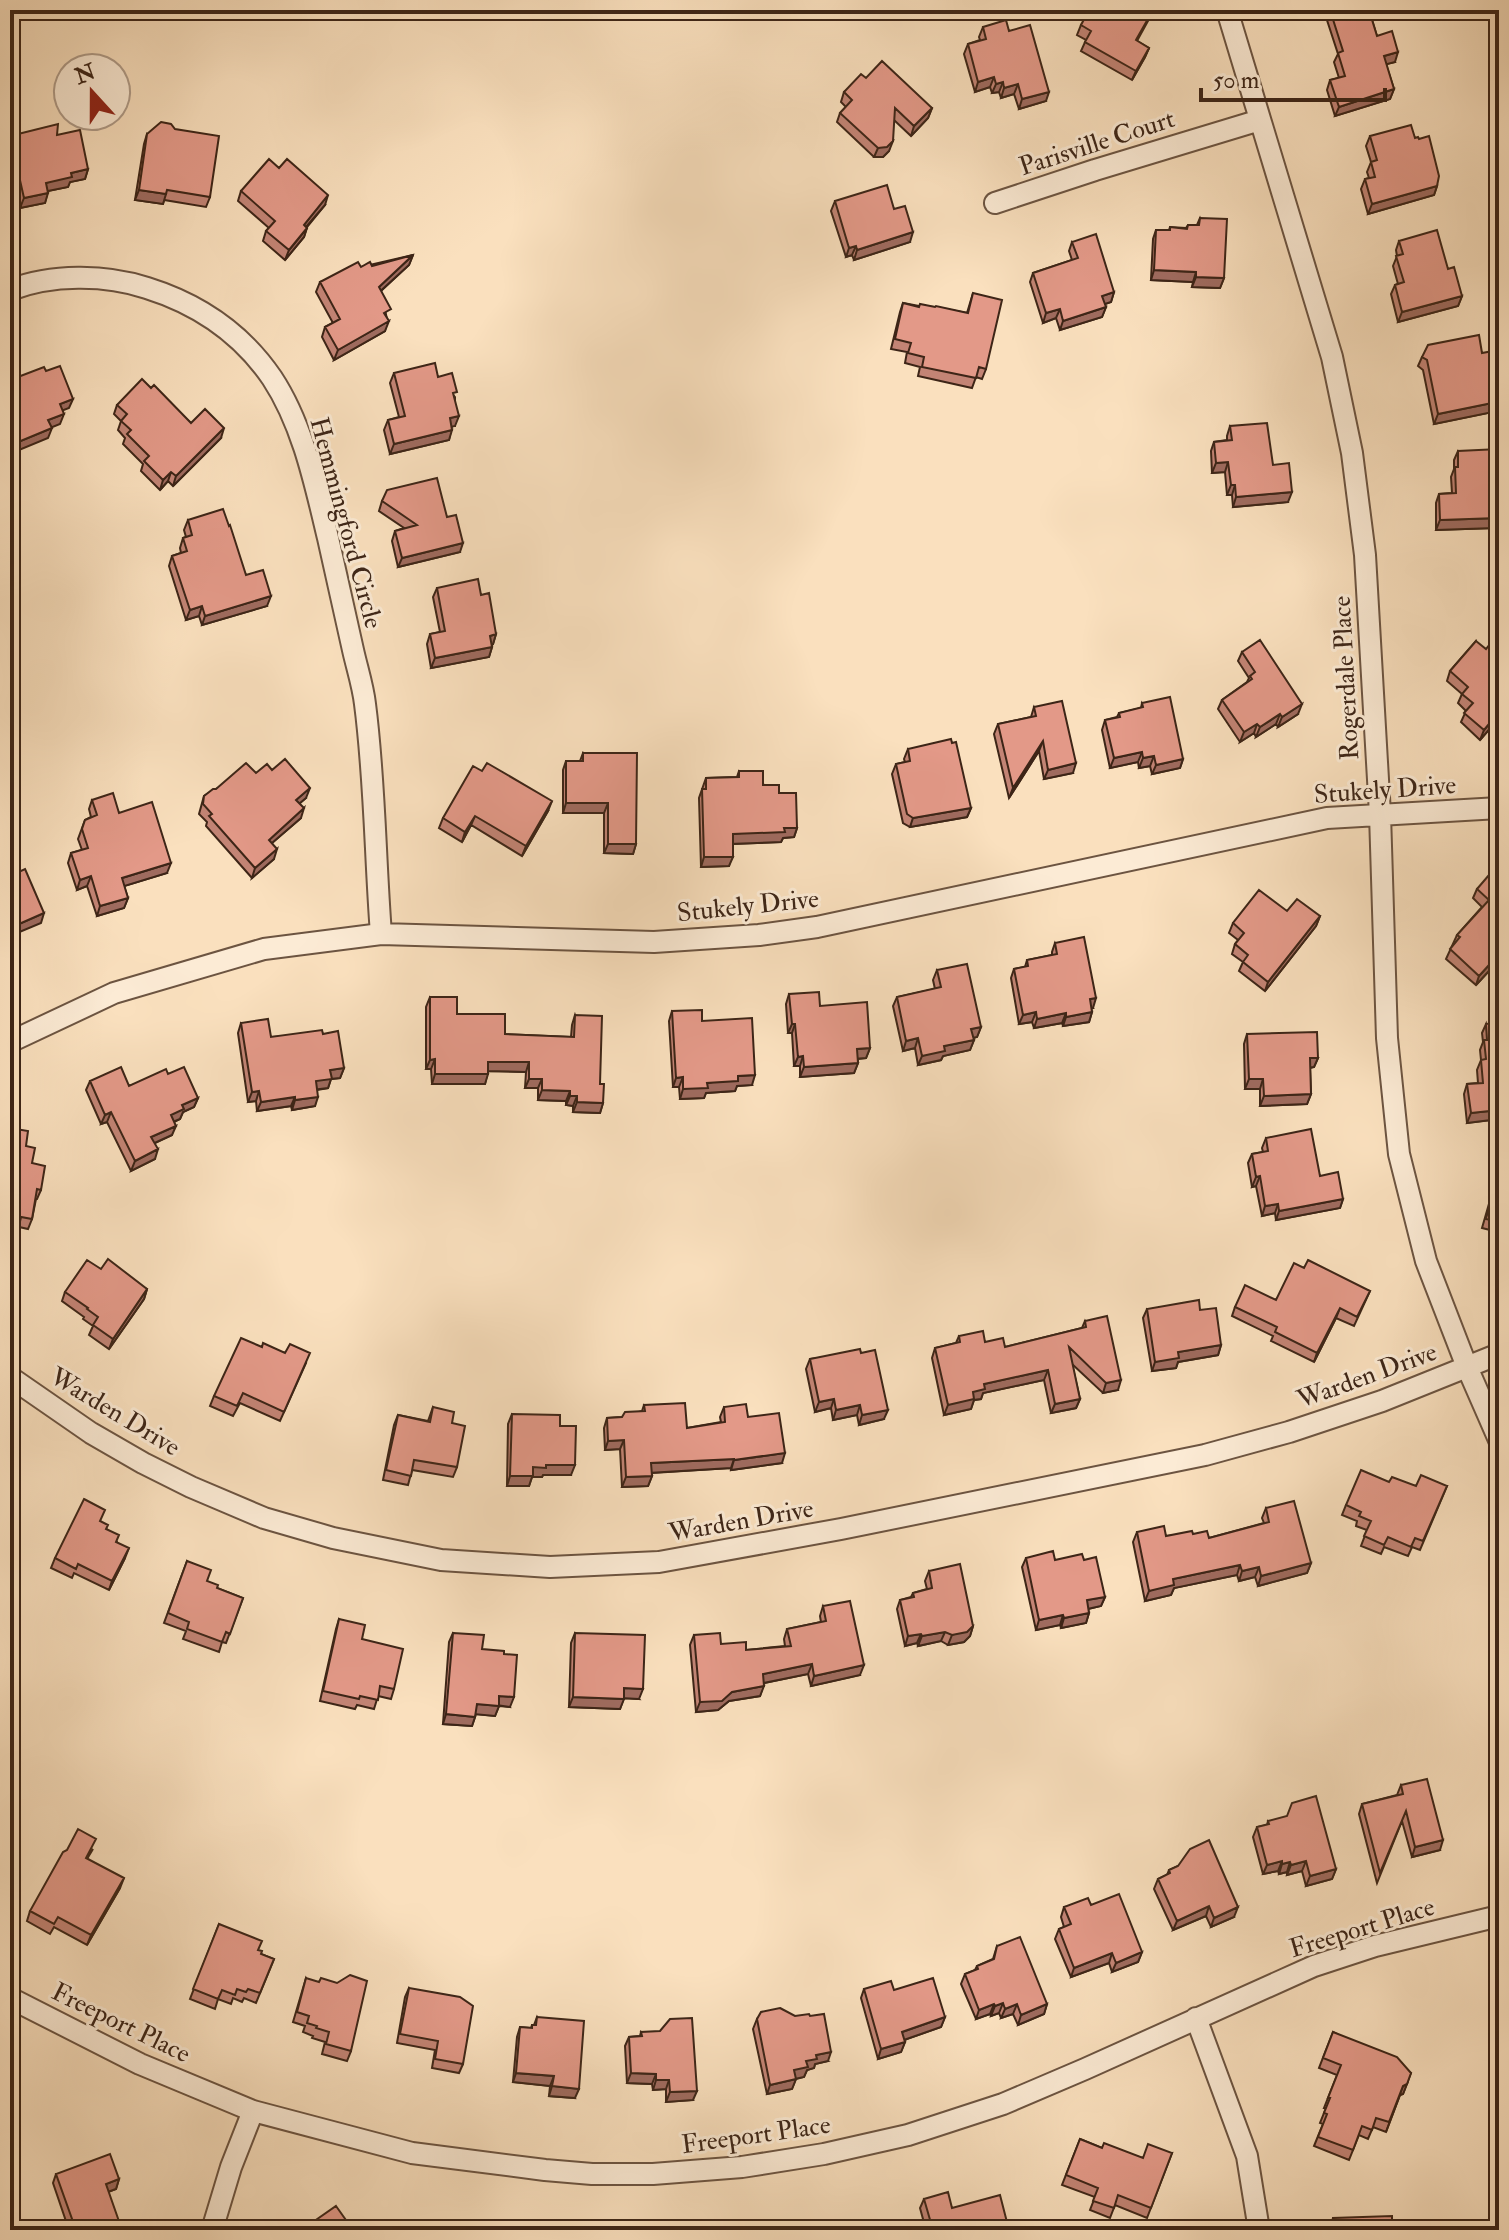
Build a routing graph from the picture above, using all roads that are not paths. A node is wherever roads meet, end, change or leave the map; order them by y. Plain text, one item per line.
1 (1227, 10) edge
2 (1260, 120) junction
3 (995, 203) dead end
4 (10, 290) edge
5 (1499, 808) edge
6 (1380, 814) junction
7 (381, 934) junction
8 (10, 1042) edge
9 (1499, 1354) edge
10 (1467, 1367) junction
11 (10, 1377) edge
12 (1499, 1440) edge
13 (1499, 1916) edge
14 (10, 1998) edge
15 (1196, 2018) junction
16 (253, 2111) junction
17 (212, 2230) edge
18 (1259, 2230) edge

1 - 2 street, Rogerdale Place
2 - 3 street, Parisville Court
2 - 6 street, Rogerdale Place
4 - 7 street, Hemmingford Circle
5 - 6 street, Stukely Drive
6 - 7 street, Stukely Drive
6 - 10 street, Rogerdale Place
7 - 8 street, Stukely Drive
9 - 10 street, Warden Drive
10 - 11 street, Warden Drive
10 - 12 street, Rogerdale Place
13 - 15 street, Freeport Place
14 - 16 street, Freeport Place
15 - 16 street, Freeport Place
15 - 18 street
16 - 17 street

